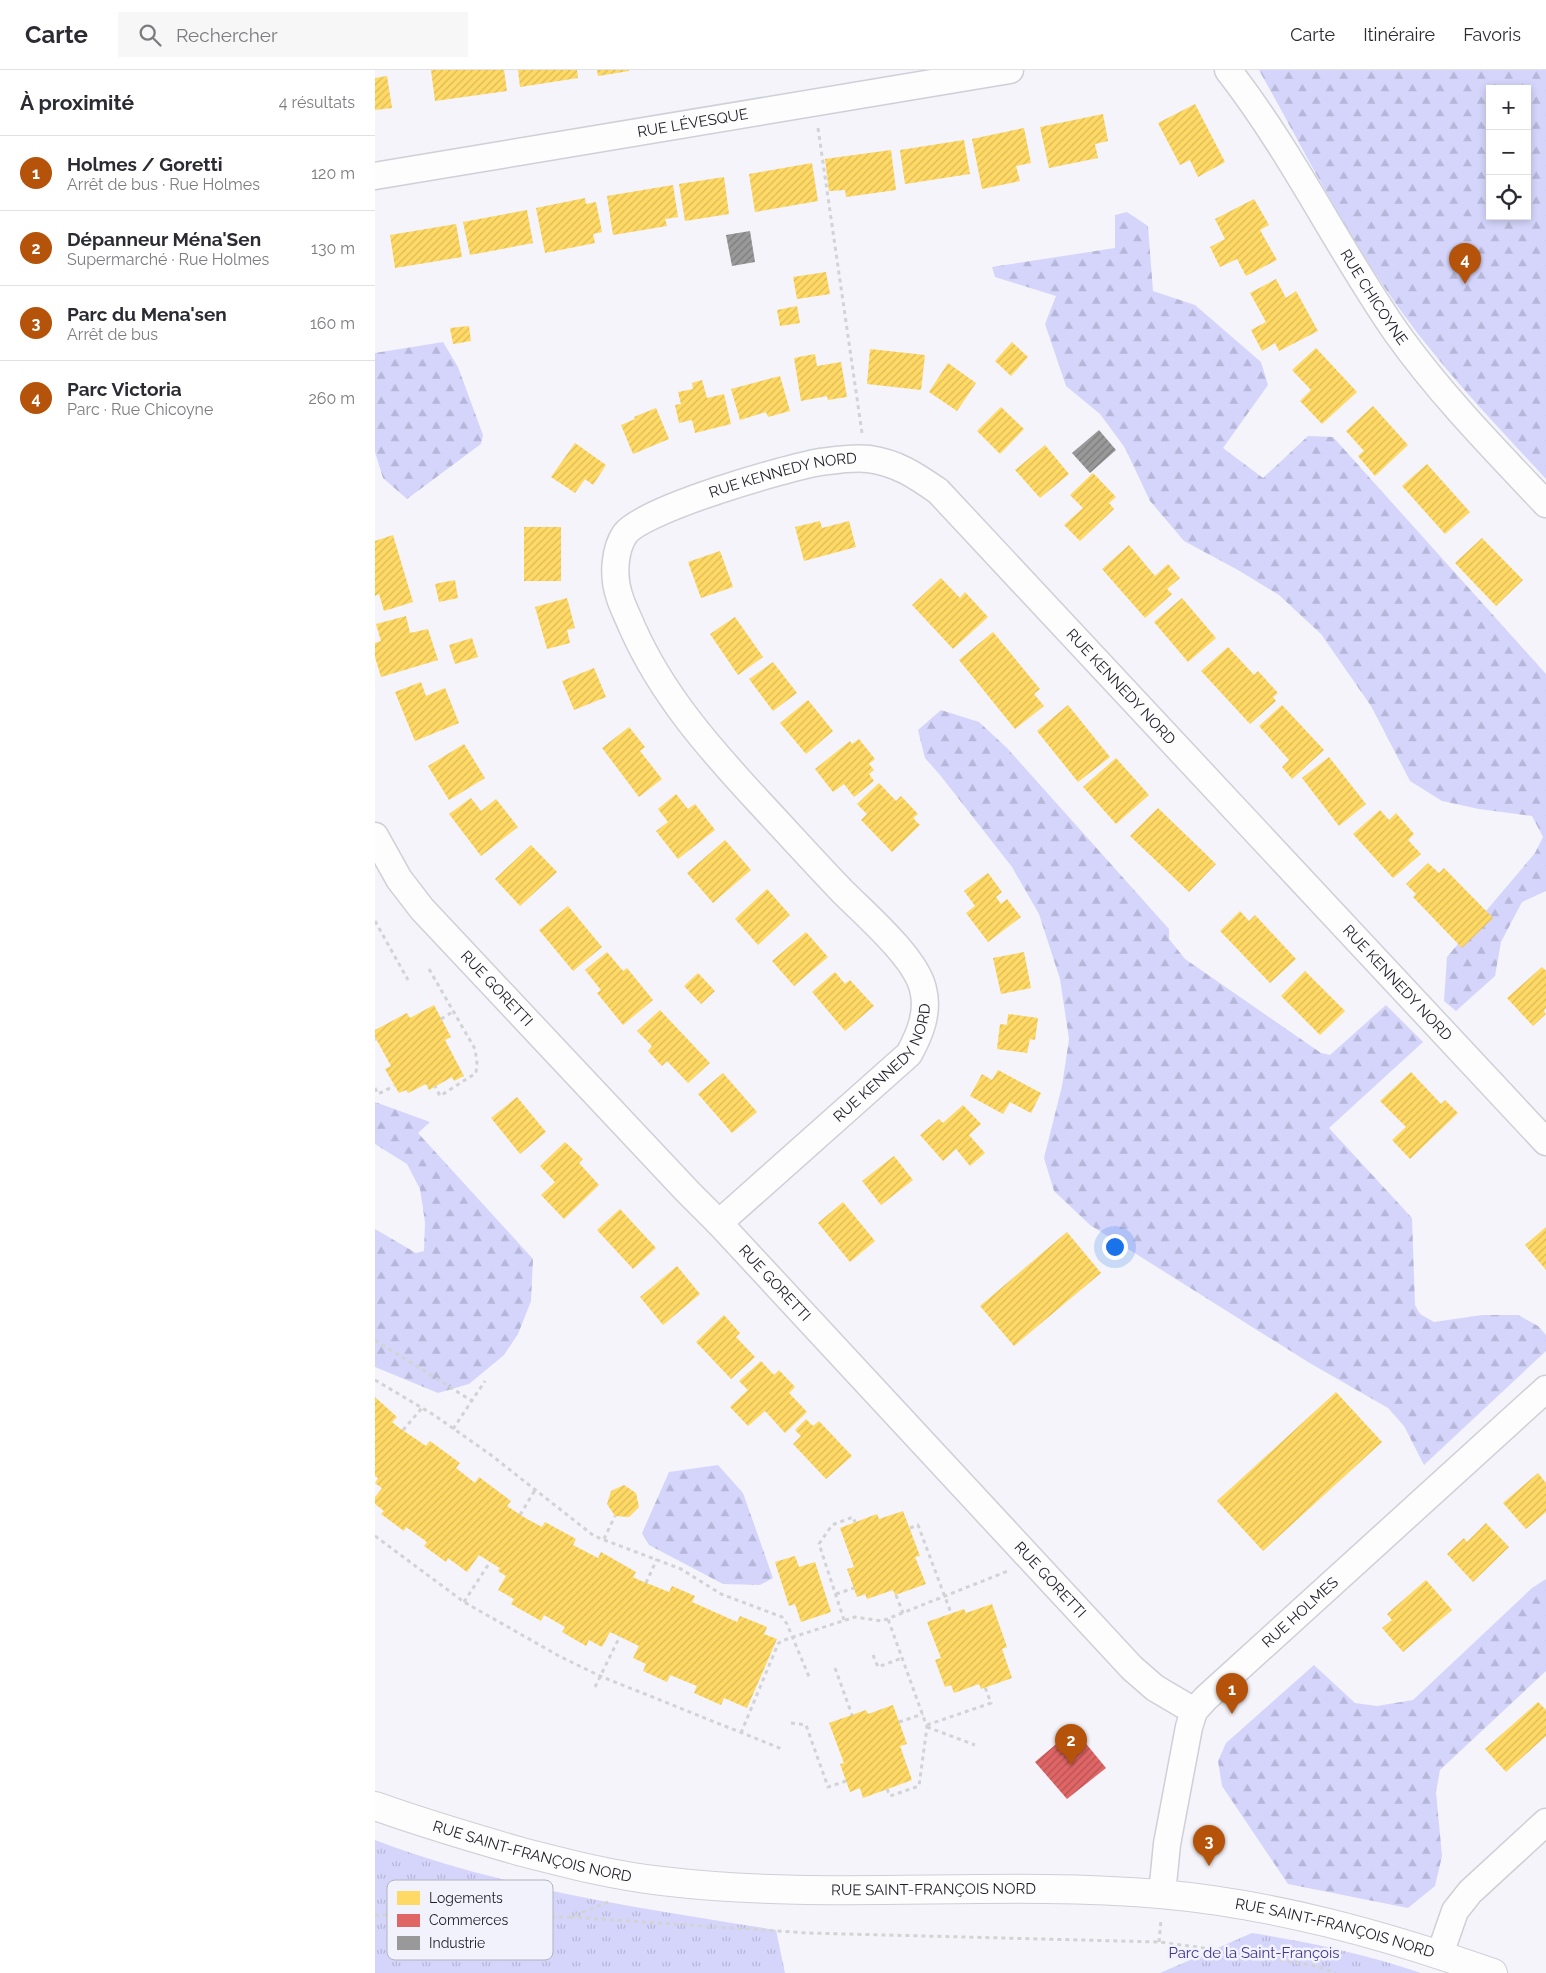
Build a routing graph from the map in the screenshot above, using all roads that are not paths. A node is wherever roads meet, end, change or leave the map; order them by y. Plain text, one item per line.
1 (1010, 70) edge
2 (1229, 70) edge
3 (375, 176) edge
4 (1546, 504) edge
5 (375, 836) edge
6 (1546, 1142) edge
7 (719, 1222) junction
8 (1546, 1389) edge
9 (1194, 1711) junction
10 (375, 1806) edge
11 (1546, 1822) edge
12 (1162, 1894) junction
13 (1440, 1954) junction
14 (1493, 1973) edge

1 - 3 street, RUE LÉVESQUE
2 - 4 street, RUE CHICOYNE
5 - 7 street, RUE GORETTI
6 - 7 street, RUE KENNEDY NORD
7 - 9 street, RUE GORETTI
8 - 9 street, RUE HOLMES
9 - 12 street, RUE HOLMES
10 - 12 street, RUE SAINT-FRANÇOIS NORD
11 - 13 street
12 - 13 street, RUE SAINT-FRANÇOIS NORD
13 - 14 street, RUE SAINT-FRANÇOIS NORD

